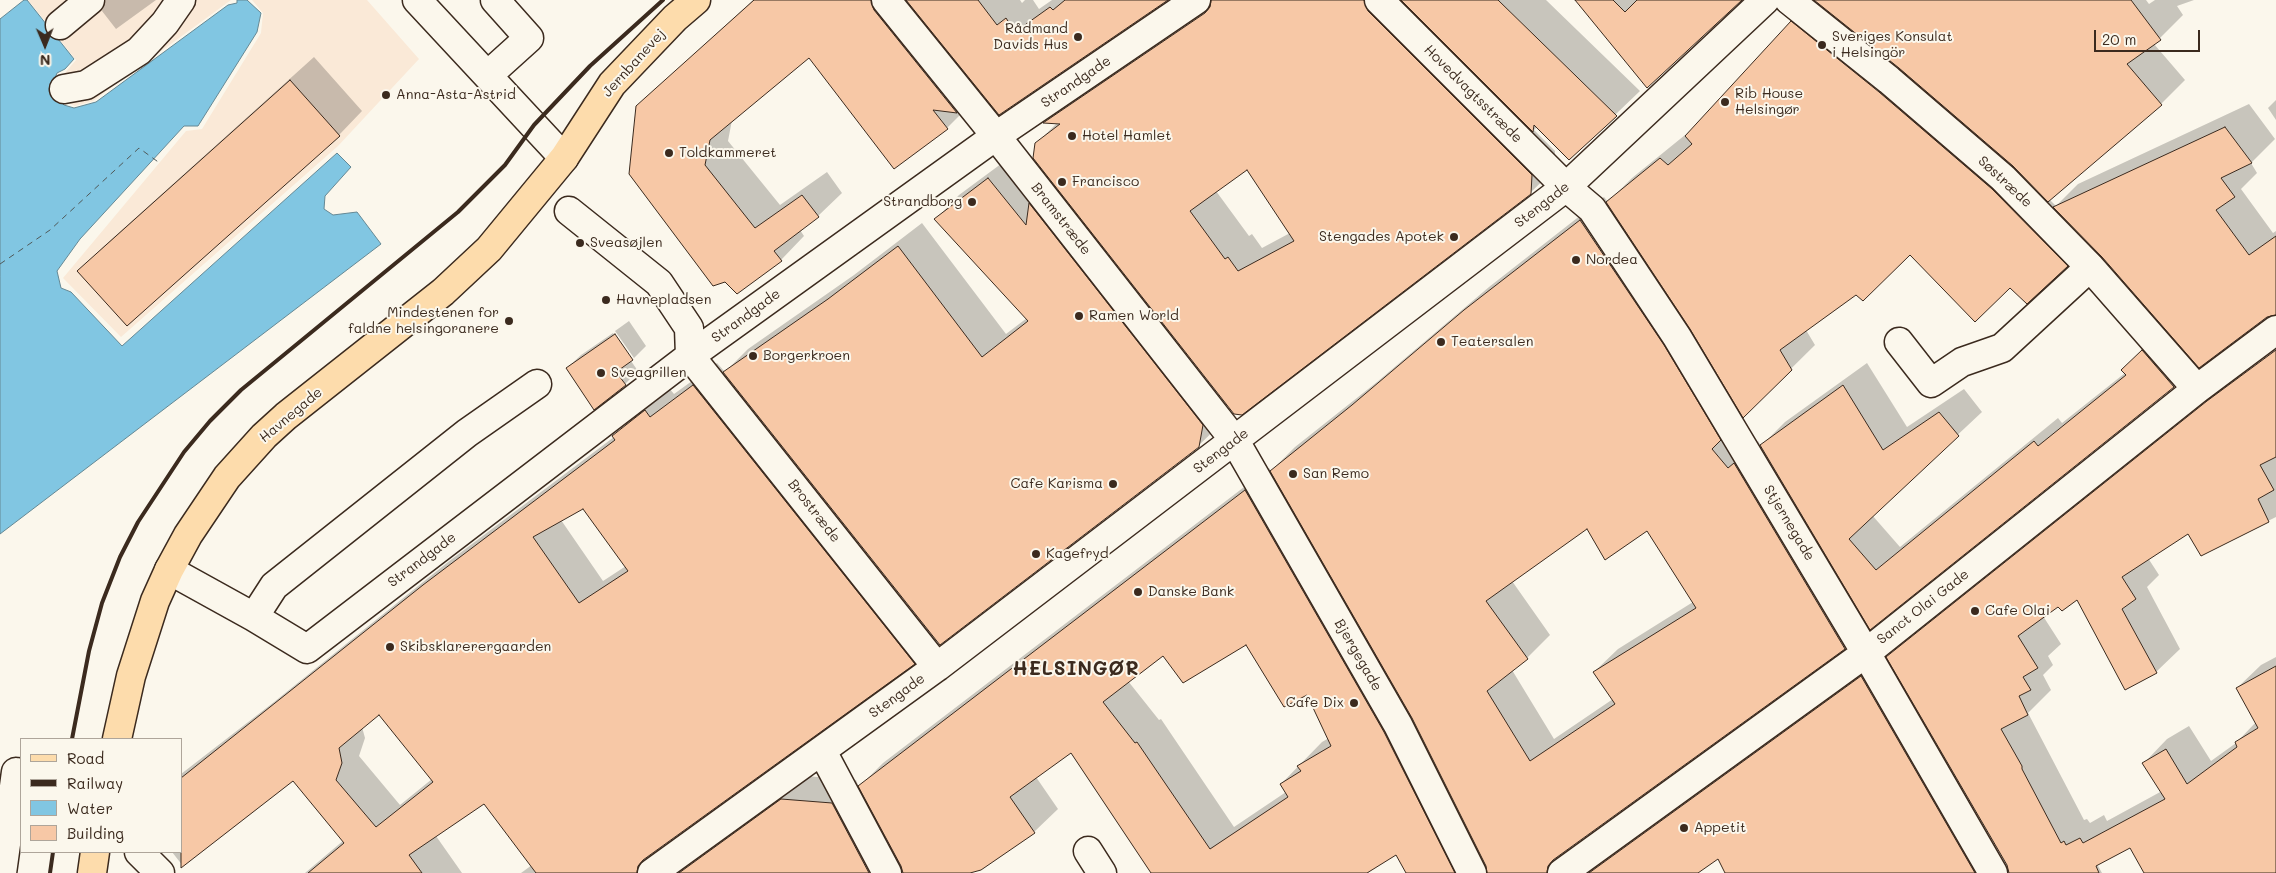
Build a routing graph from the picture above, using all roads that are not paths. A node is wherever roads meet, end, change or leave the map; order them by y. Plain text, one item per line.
1 (90, 0) edge
2 (181, 0) edge
3 (417, 0) edge
4 (495, 0) edge
5 (696, 0) edge
6 (886, 0) edge
7 (1196, 0) edge
8 (1380, 0) edge
9 (1789, 0) edge
10 (1760, 1) edge
11 (60, 25) dead end
12 (488, 75) junction
13 (64, 89) dead end
14 (996, 136) junction
15 (564, 158) junction
16 (1566, 187) junction
17 (569, 211) dead end
18 (2090, 267) junction
19 (2276, 330) edge
20 (1898, 342) dead end
21 (690, 356) junction
22 (537, 384) dead end
23 (2197, 389) junction
24 (1235, 440) junction
25 (168, 570) junction
26 (254, 617) junction
27 (1866, 653) junction
28 (937, 667) junction
29 (117, 738) edge
30 (822, 751) junction
31 (20, 773) edge
32 (95, 853) edge
33 (140, 853) edge
34 (2, 873) edge
35 (92, 873) edge
36 (160, 873) edge
37 (652, 873) edge
38 (887, 873) edge
39 (1472, 873) edge
40 (1562, 873) edge
41 (1994, 873) edge

1 - 11 street
2 - 13 street
3 - 12 street
4 - 12 street
5 - 15 main road, Jernbanevej
6 - 14 street, Bramstræde
7 - 14 street, Strandgade
8 - 16 street, Hovedvagtsstræde
9 - 18 street, Søstræde
10 - 16 street, Stengade
12 - 15 street
14 - 21 street, Strandgade
14 - 24 street, Bramstræde
15 - 25 main road, Havnegade
16 - 24 street, Stengade
16 - 27 street, Stjernegade
17 - 21 street
18 - 20 street
18 - 23 street, Søstræde
19 - 23 street, Sanct Olai Gade
21 - 26 street, Strandgade
21 - 28 street, Brostræde
22 - 26 street
23 - 27 street, Sanct Olai Gade
24 - 28 street, Stengade
24 - 39 street, Bjergegade
25 - 26 street
25 - 29 main road, Havnegade
27 - 40 street, Sanct Olai Gade
27 - 41 street, Stjernegade
28 - 30 street, Stengade
30 - 37 street, Stengade
30 - 38 street
31 - 34 street
32 - 35 main road
33 - 36 street

